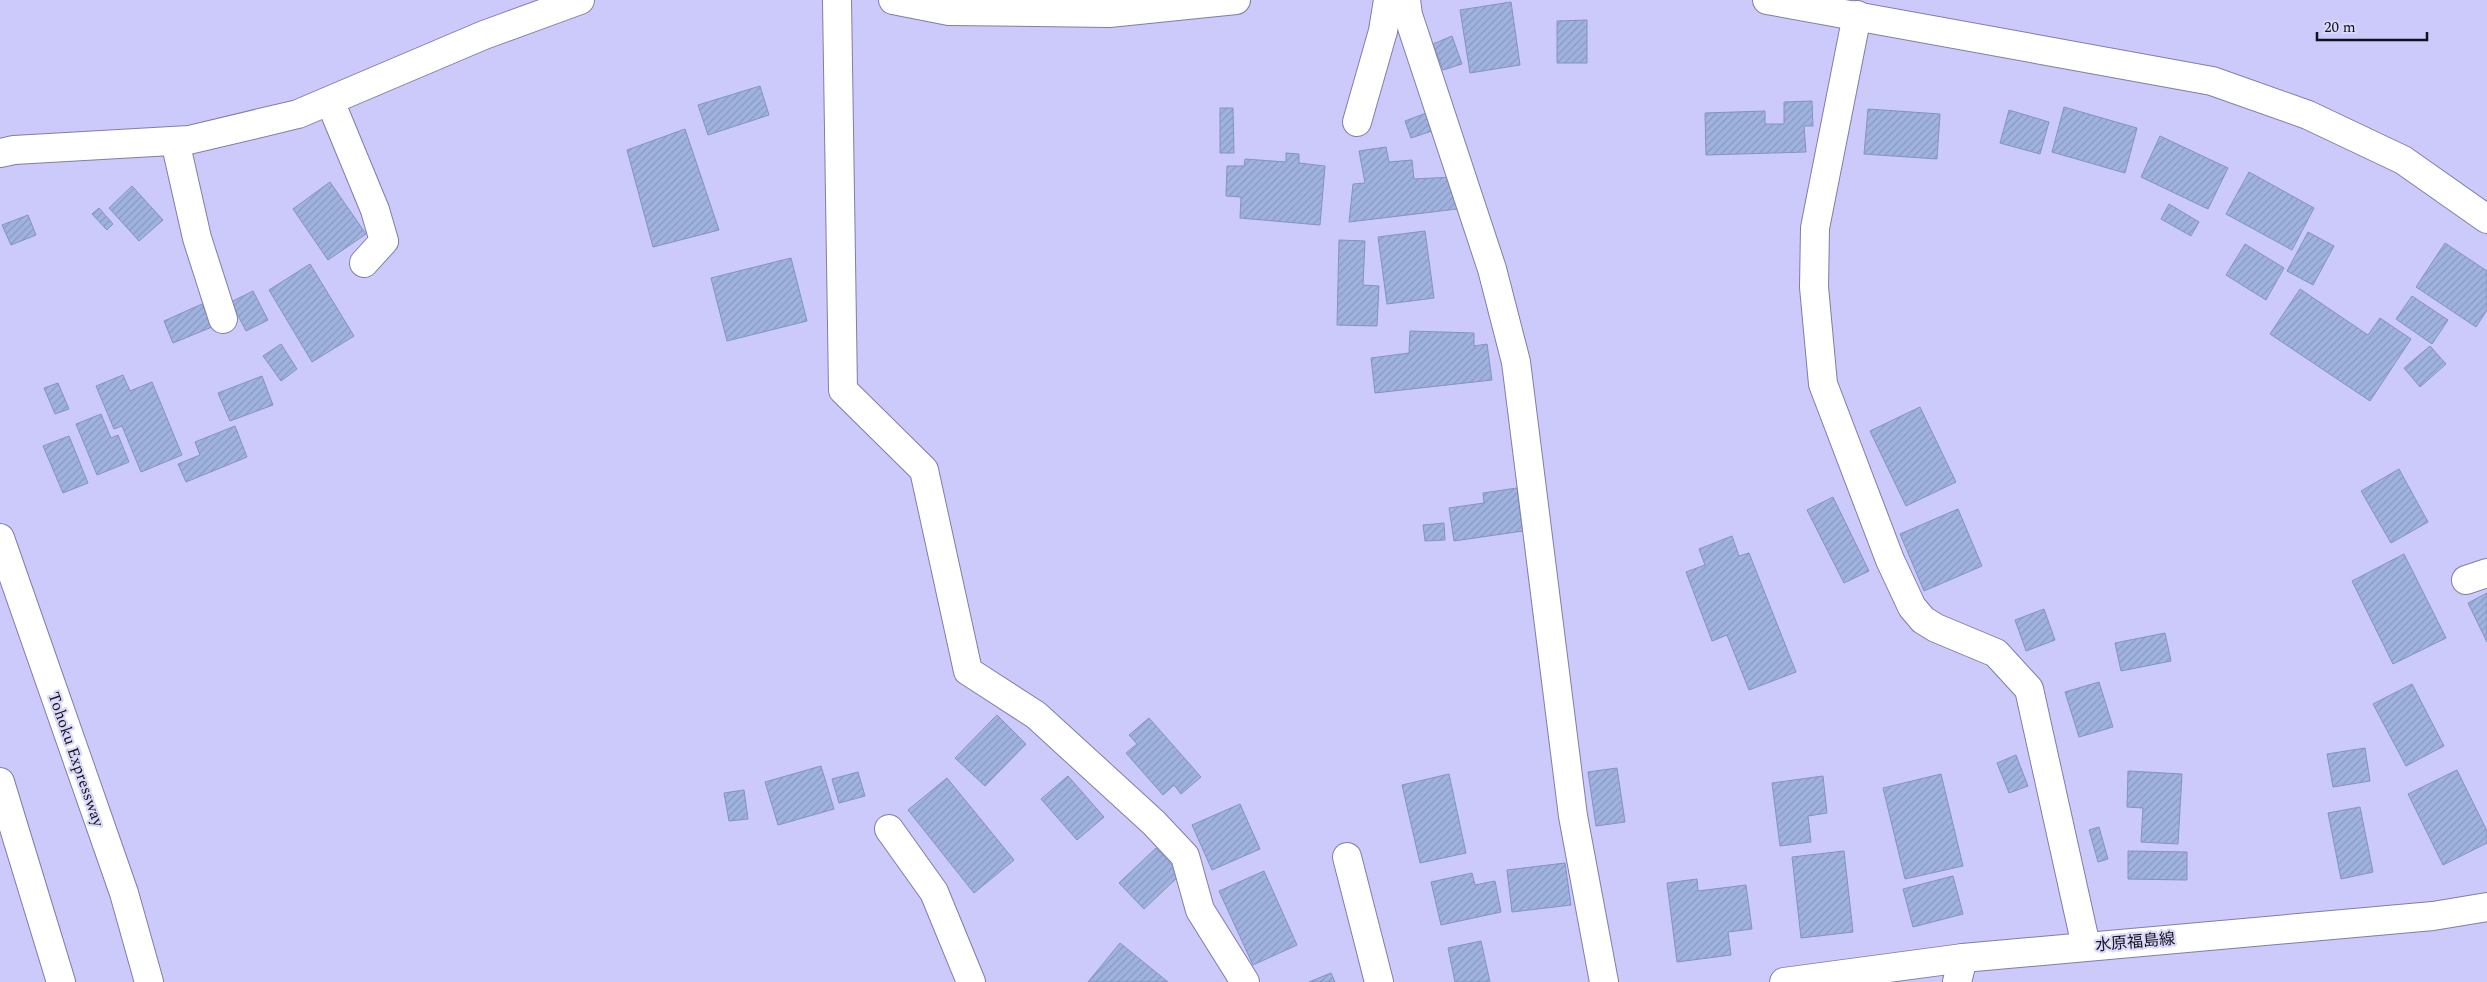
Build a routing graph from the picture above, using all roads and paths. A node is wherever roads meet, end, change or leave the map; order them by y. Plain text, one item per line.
1 (580, 0) edge
2 (837, 0) edge
3 (893, 0) edge
4 (1236, 0) edge
5 (1388, 0) edge
6 (1406, 0) edge
7 (1768, 0) edge
8 (1857, 15) junction
9 (330, 100) junction
10 (1357, 122) dead end
11 (175, 141) junction
12 (0, 153) edge
13 (2487, 219) edge
14 (364, 263) dead end
15 (223, 319) dead end
16 (0, 538) edge
17 (0, 782) edge
18 (889, 829) dead end
19 (1347, 857) dead end
20 (2487, 907) edge
21 (2086, 946) junction
22 (1960, 970) edge
23 (61, 982) edge
24 (149, 982) edge
25 (971, 982) edge
26 (1245, 982) edge
27 (1379, 982) edge
28 (1604, 982) edge
29 (1784, 982) edge

1 - 9 main road
2 - 26 main road
3 - 4 main road
5 - 10 main road
6 - 28 main road
7 - 8 main road
8 - 13 main road
8 - 21 main road
9 - 11 main road
9 - 14 main road
11 - 12 main road
11 - 15 main road
16 - 24 main road, Tohoku Expressway
17 - 23 main road
18 - 25 main road
19 - 27 main road
20 - 21 main road, 水原福島線
21 - 22 main road, 水原福島線
22 - 29 main road, 水原福島線

